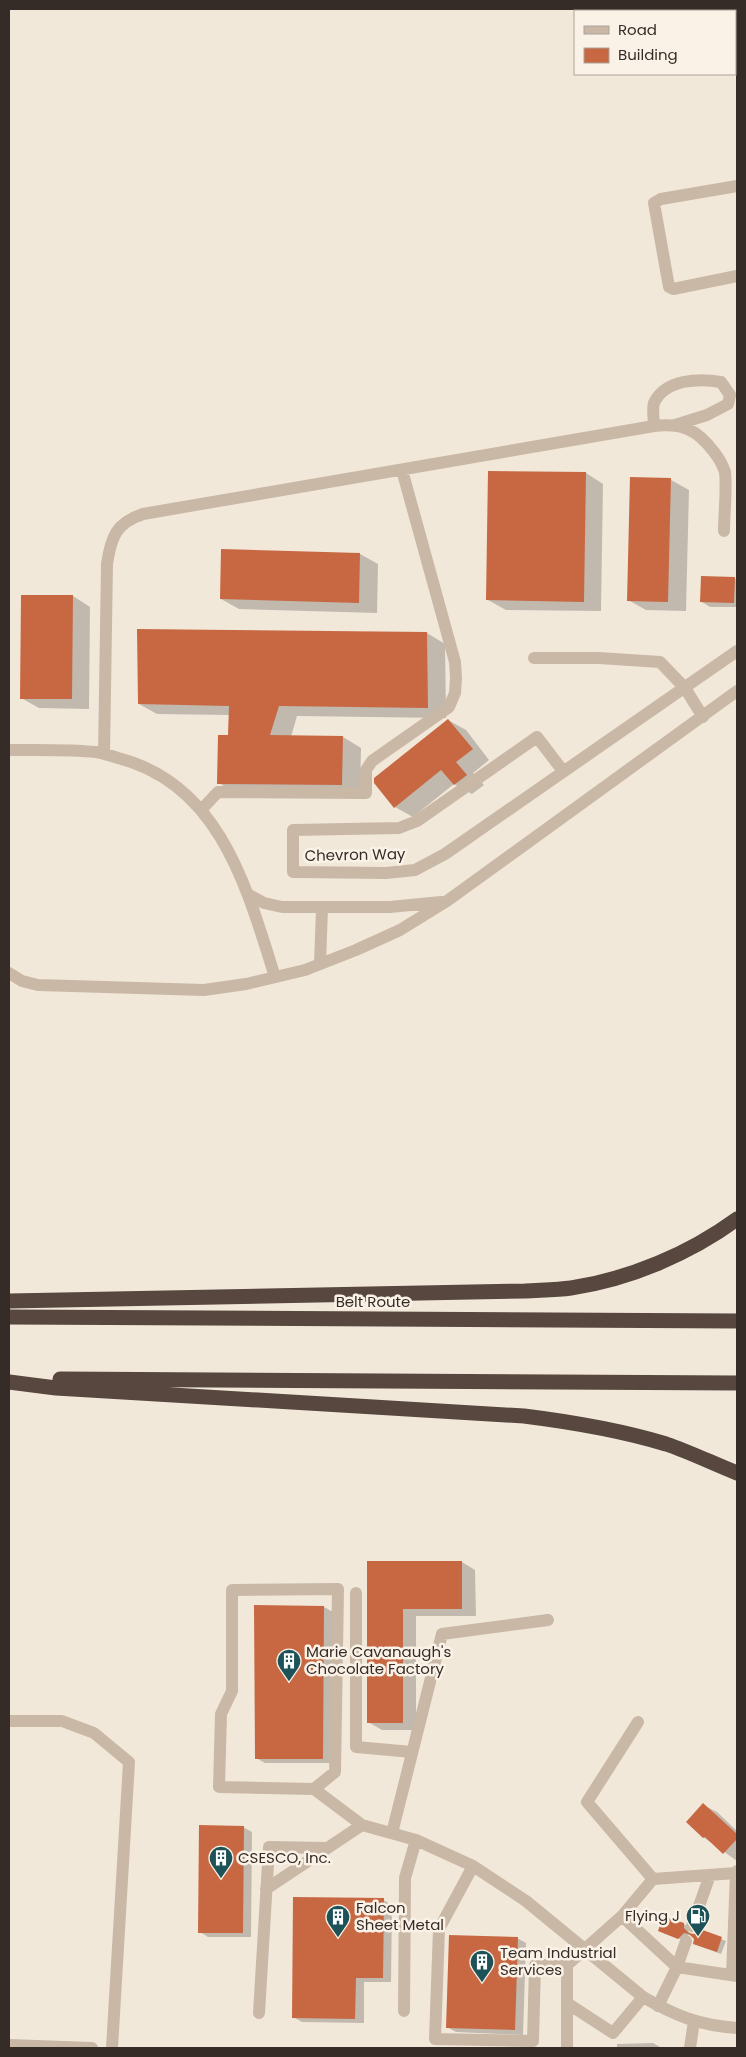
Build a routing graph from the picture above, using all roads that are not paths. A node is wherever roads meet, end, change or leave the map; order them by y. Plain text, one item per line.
1 (737, 186) edge
2 (737, 276) edge
3 (675, 425) junction
4 (654, 426) junction
5 (402, 470) junction
6 (724, 531) dead end
7 (737, 651) edge
8 (534, 658) dead end
9 (685, 688) junction
10 (737, 692) edge
11 (703, 718) junction
12 (9, 750) edge
13 (104, 754) junction
14 (562, 771) junction
15 (201, 810) junction
16 (249, 895) junction
17 (446, 901) junction
18 (322, 908) junction
19 (320, 964) junction
20 (9, 973) edge
21 (275, 977) junction
22 (737, 1219) edge
23 (9, 1301) edge
24 (9, 1318) edge
25 (737, 1321) edge
26 (9, 1381) edge
27 (737, 1383) edge
28 (737, 1473) edge
29 (356, 1592) dead end
30 (548, 1620) dead end
31 (9, 1721) edge
32 (638, 1722) dead end
33 (412, 1752) junction
34 (314, 1789) junction
35 (362, 1825) junction
36 (392, 1833) junction
37 (416, 1840) junction
38 (327, 1848) junction
39 (473, 1866) junction
40 (737, 1872) edge
41 (710, 1875) junction
42 (653, 1879) junction
43 (266, 1888) junction
44 (622, 1916) junction
45 (736, 1924) edge
46 (692, 1926) dead end
47 (686, 1942) dead end
48 (585, 1949) junction
49 (567, 1965) junction
50 (676, 1967) junction
51 (734, 1975) edge
52 (643, 1997) junction
53 (567, 2003) junction
54 (658, 2006) junction
55 (404, 2011) dead end
56 (259, 2013) dead end
57 (694, 2021) junction
58 (737, 2028) edge
59 (9, 2045) edge
60 (92, 2048) edge
61 (112, 2048) edge
62 (567, 2048) edge
63 (690, 2048) edge

1 - 2 street
3 - 4 street
3 - 4 street
3 - 6 street
4 - 5 street
5 - 13 street
5 - 15 street
7 - 9 street, Chevron Way
8 - 9 street
9 - 11 street
9 - 14 street, Chevron Way
10 - 11 street
11 - 17 street
12 - 13 street
13 - 15 street
14 - 14 street, Chevron Way
15 - 16 street
16 - 18 street
16 - 21 street
17 - 18 street
17 - 19 street
18 - 19 street
19 - 21 street
20 - 21 street
22 - 23 highway
24 - 25 highway, Belt Route
26 - 27 highway
26 - 28 highway
29 - 33 street
30 - 33 street
31 - 61 street
32 - 42 street
33 - 36 street
34 - 34 street
34 - 35 street
35 - 36 street
35 - 38 street
36 - 37 street
37 - 39 street
37 - 55 street
38 - 43 street
38 - 43 street
39 - 48 street
39 - 49 street
40 - 41 street
40 - 45 street
41 - 42 street
41 - 46 street
42 - 44 street
43 - 56 street
44 - 48 street
44 - 50 street
45 - 51 street
47 - 50 street
48 - 49 street
48 - 52 street
49 - 53 street
50 - 51 street
50 - 54 street
52 - 53 street
52 - 54 street
53 - 62 street
54 - 57 street
57 - 58 street
57 - 63 street
59 - 60 street

